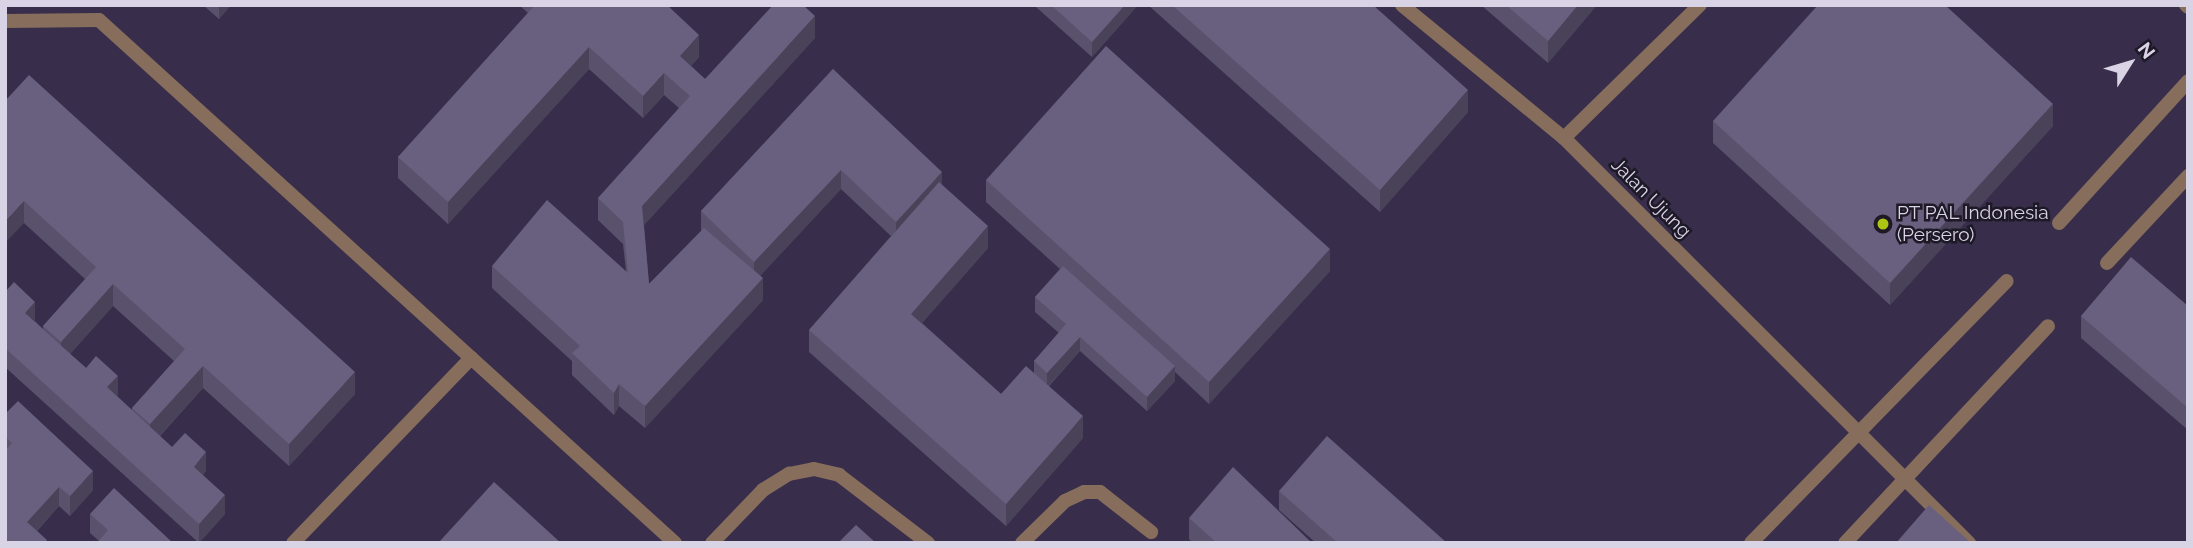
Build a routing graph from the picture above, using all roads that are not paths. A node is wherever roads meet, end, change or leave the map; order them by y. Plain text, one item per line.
1 (1402, 5) edge
2 (1700, 5) edge
3 (5, 21) edge
4 (2188, 81) edge
5 (1564, 138) junction
6 (2188, 176) edge
7 (2059, 223) dead end
8 (2106, 263) dead end
9 (2007, 281) dead end
10 (2048, 326) dead end
11 (471, 358) junction
12 (1856, 434) junction
13 (1901, 479) junction
14 (1151, 532) dead end
15 (293, 543) edge
16 (675, 543) edge
17 (712, 543) edge
18 (928, 543) edge
19 (1022, 543) edge
20 (1751, 543) edge
21 (1845, 543) edge
22 (1969, 543) edge

1 - 5 street, Jalan Ujung
2 - 5 street
3 - 11 street
4 - 7 street
5 - 12 street, Jalan Ujung
6 - 8 street
9 - 12 street
10 - 13 street
11 - 15 street
11 - 16 street
12 - 13 street, Jalan Ujung
12 - 20 street
13 - 21 street
13 - 22 street
14 - 19 street
17 - 18 street

